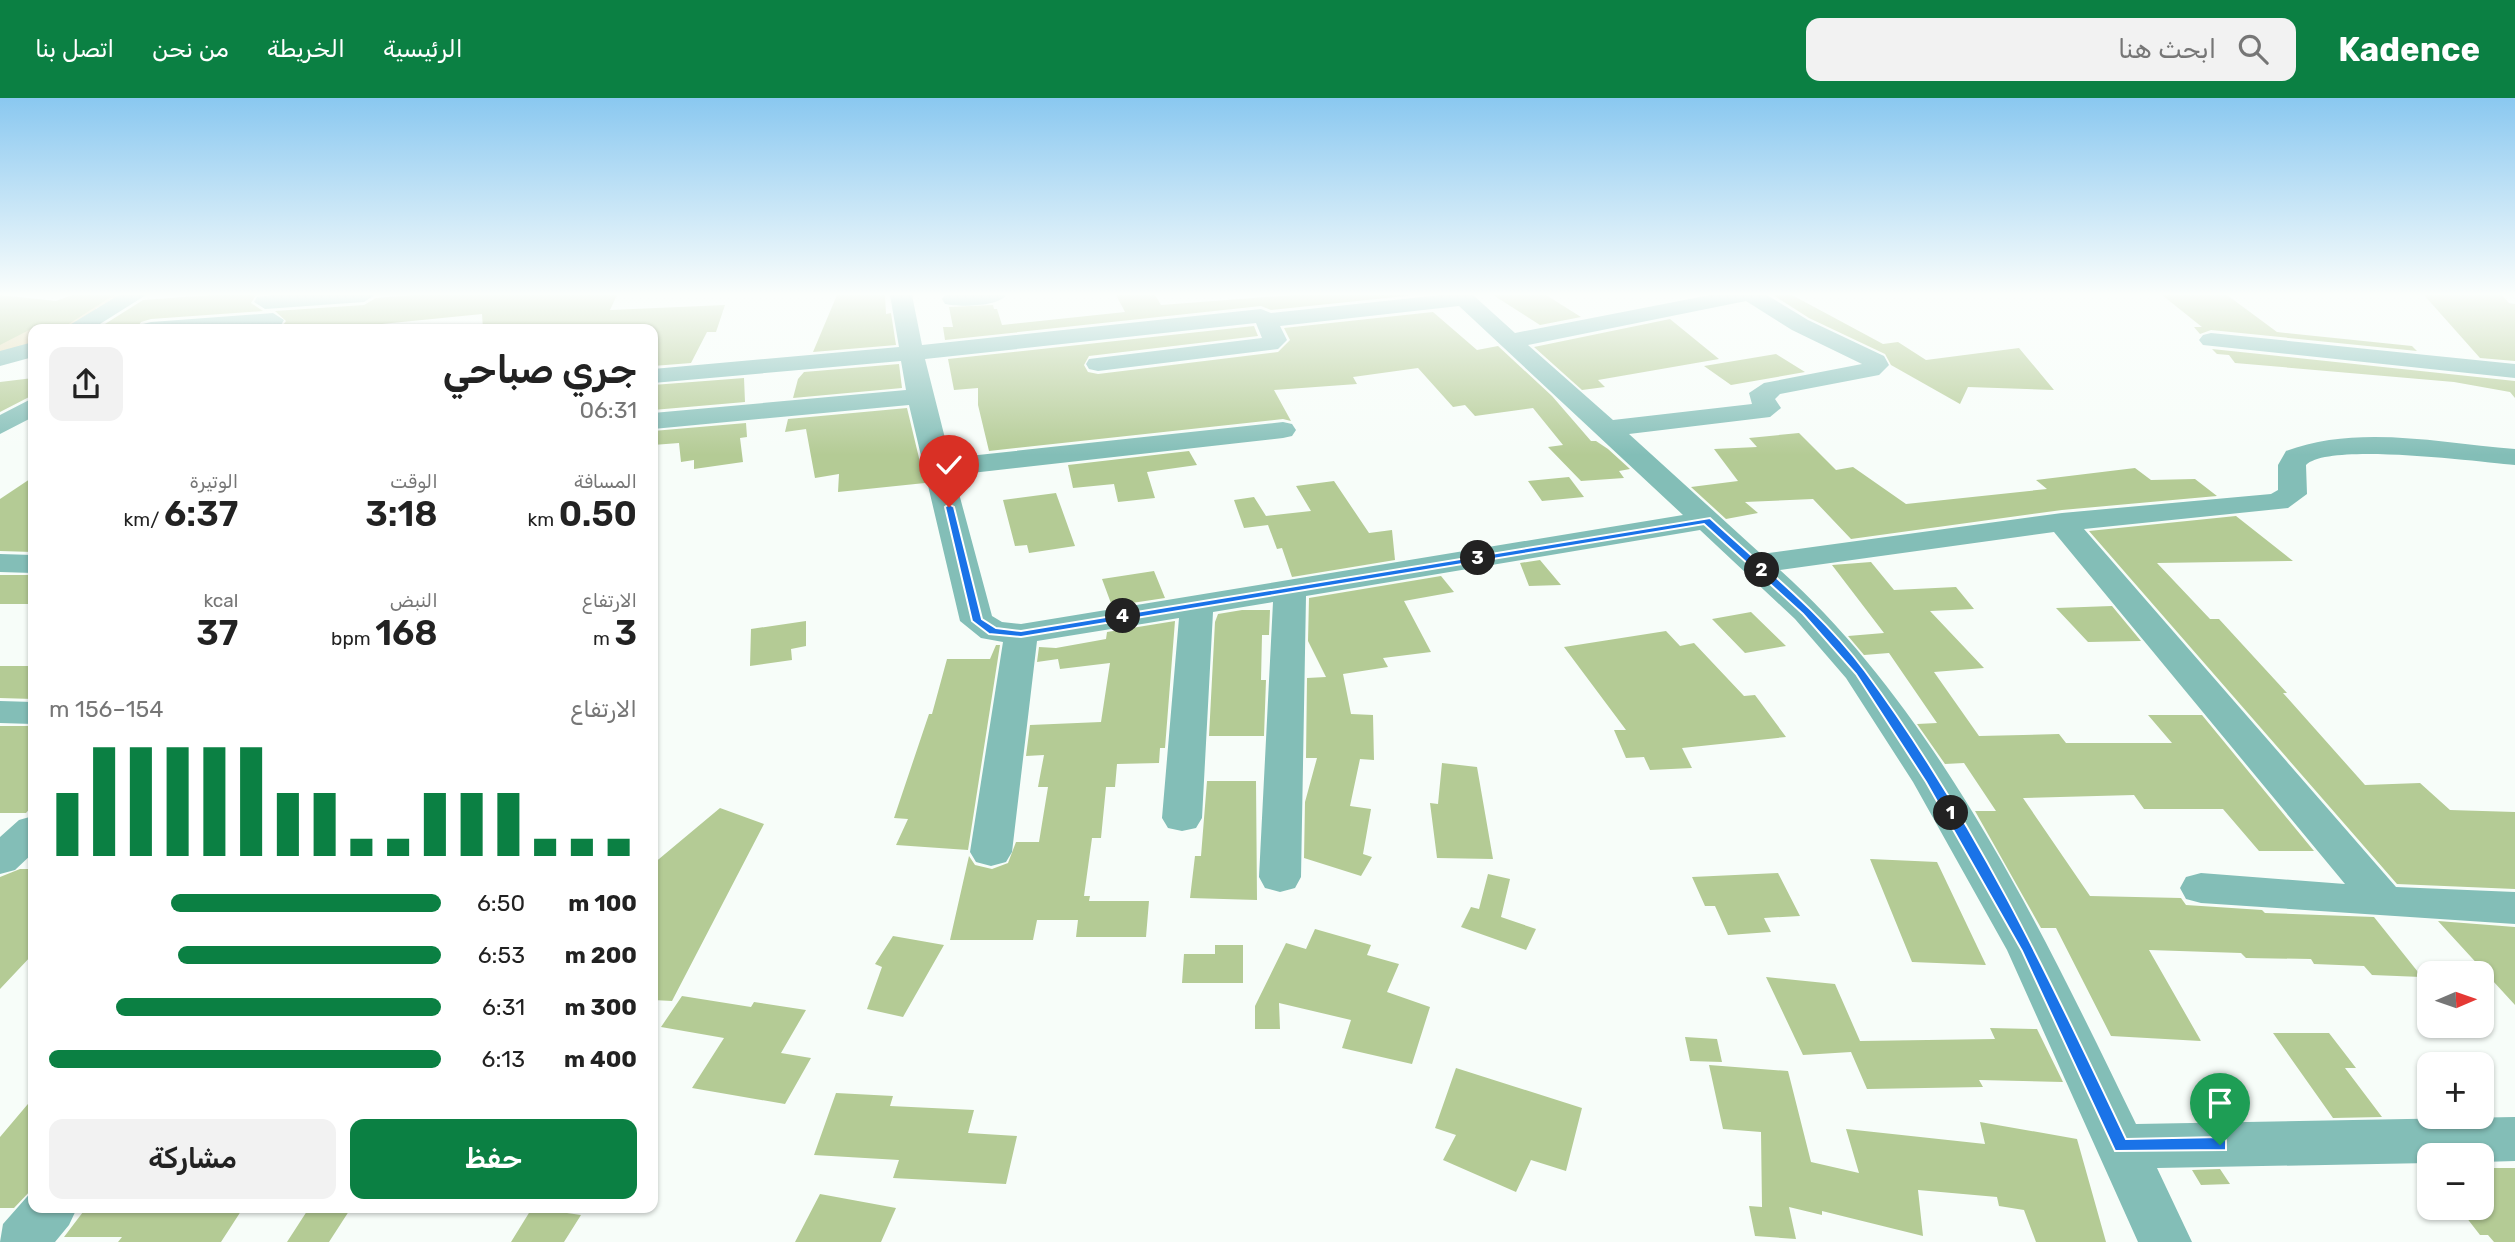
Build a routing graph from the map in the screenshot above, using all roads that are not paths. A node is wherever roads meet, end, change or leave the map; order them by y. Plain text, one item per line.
1 (913, 348) edge
2 (957, 348) edge
3 (1232, 348) edge
4 (1519, 348) edge
5 (1849, 348) edge
6 (2293, 348) edge
7 (28, 351) edge
8 (914, 353) junction
9 (0, 359) edge
10 (1098, 364) dead end
11 (2515, 371) edge
12 (658, 376) edge
13 (920, 396) junction
14 (28, 409) edge
15 (658, 421) edge
16 (0, 426) edge
17 (1607, 429) junction
18 (1283, 430) dead end
19 (2515, 457) edge
20 (939, 468) junction
21 (1707, 520) junction
22 (2062, 522) junction
23 (0, 563) edge
24 (28, 564) edge
25 (1754, 564) junction
26 (1290, 590) junction
27 (1197, 604) junction
28 (1021, 634) junction
29 (0, 712) edge
30 (28, 713) edge
31 (1182, 818) dead end
32 (28, 835) edge
33 (991, 852) dead end
34 (0, 860) edge
35 (1280, 877) dead end
36 (2201, 888) dead end
37 (2384, 902) junction
38 (2515, 908) edge
39 (2515, 1139) edge
40 (2121, 1146) junction
41 (2165, 1242) edge

1 - 8 street
2 - 8 street
3 - 10 street
4 - 17 street
5 - 17 street
6 - 11 street
7 - 9 street
8 - 12 street
8 - 13 street
13 - 15 street
13 - 20 street
14 - 16 street
17 - 21 street
18 - 20 street
19 - 22 street
20 - 28 street
21 - 25 street
21 - 26 street
22 - 25 street
22 - 37 street
23 - 24 street
25 - 40 street
26 - 27 street
26 - 35 street
27 - 28 street
27 - 31 street
28 - 33 street
29 - 30 street
32 - 34 street
36 - 37 street
37 - 38 street
39 - 40 street
40 - 41 street

